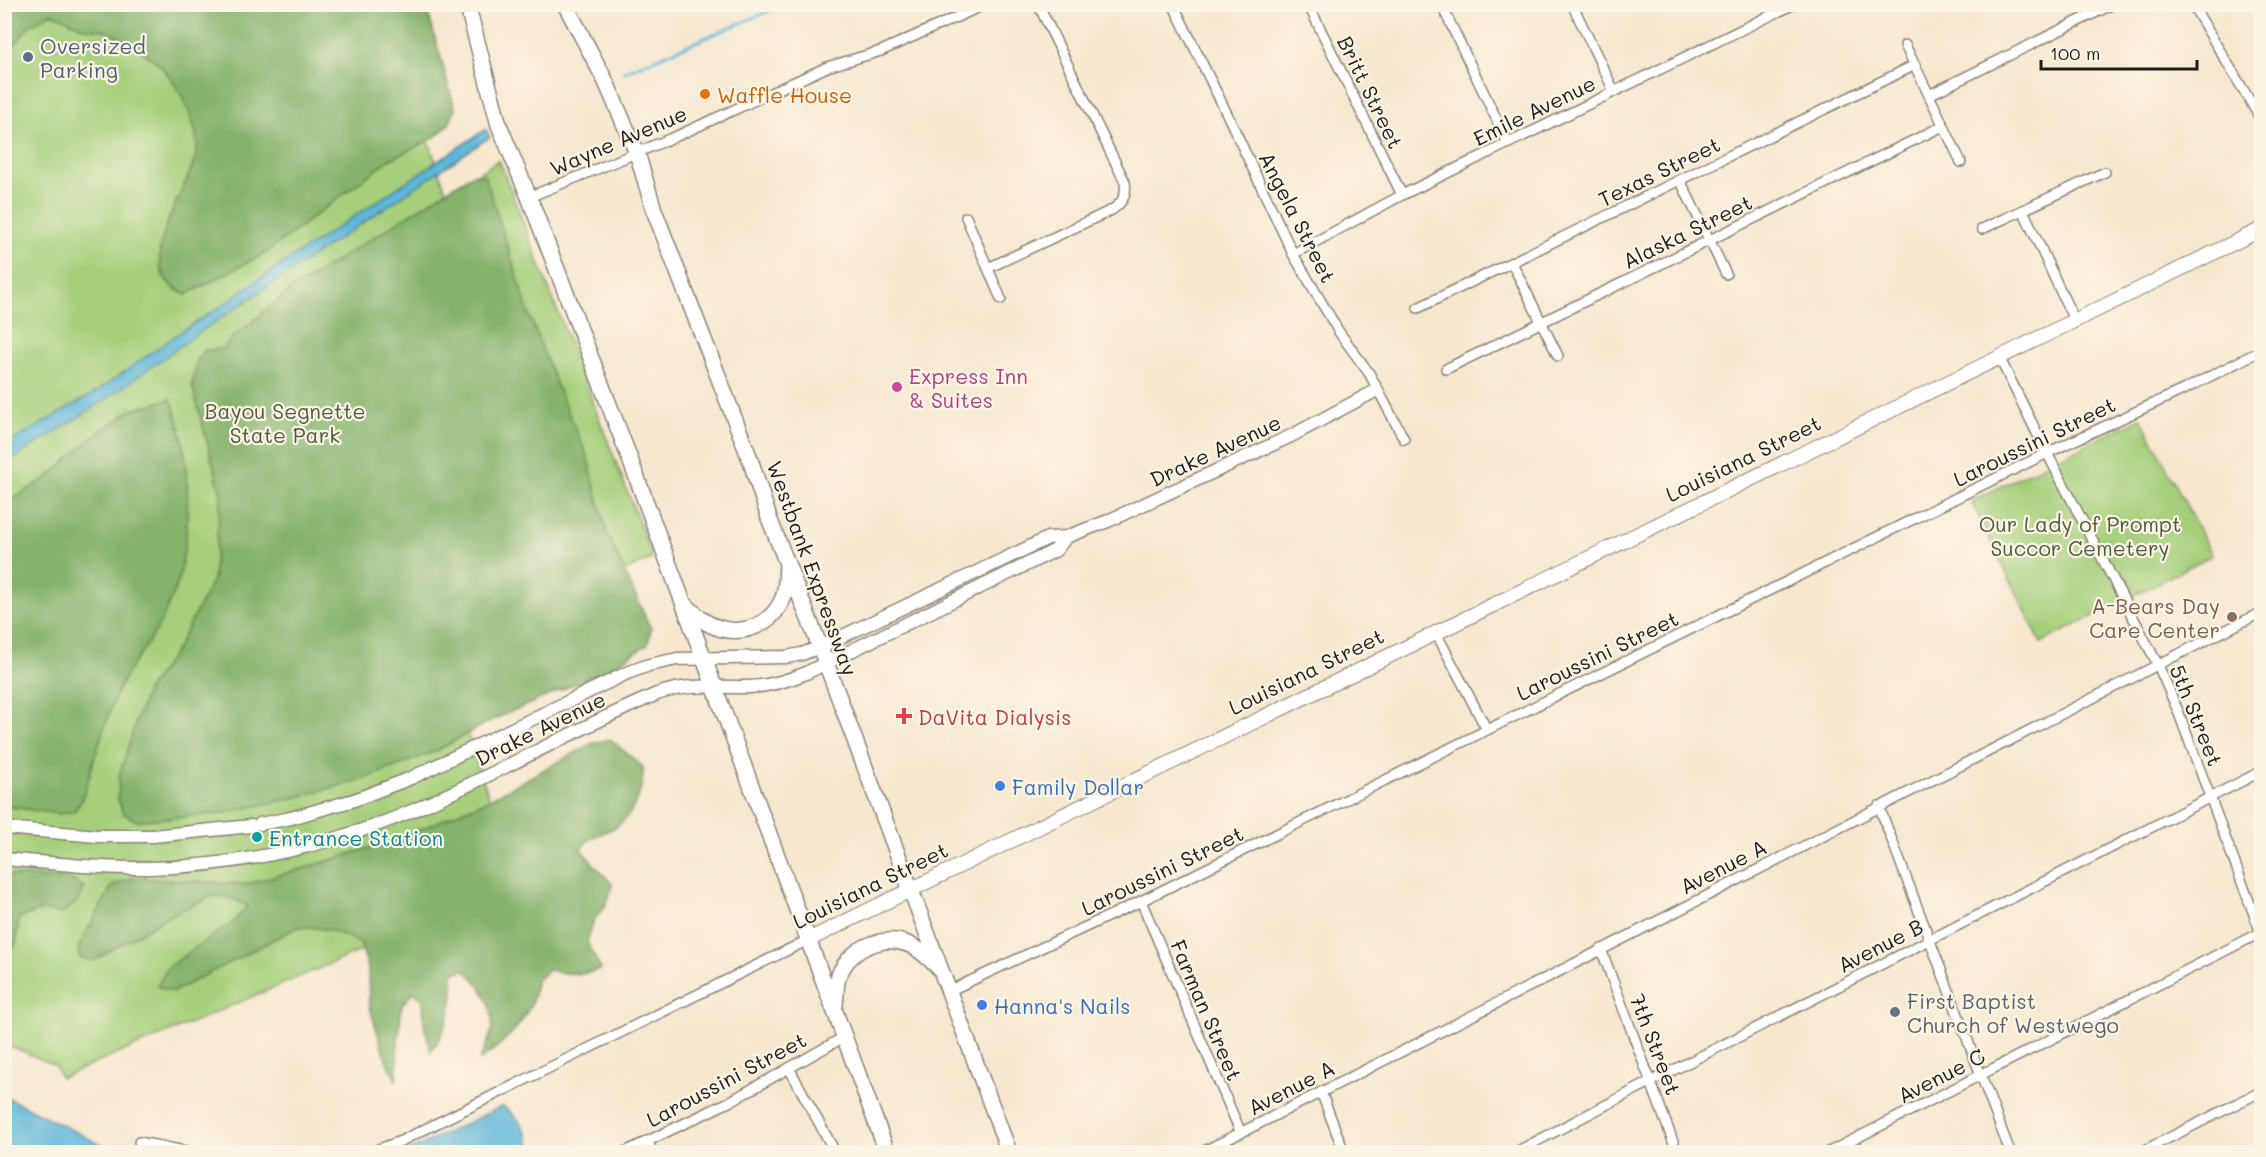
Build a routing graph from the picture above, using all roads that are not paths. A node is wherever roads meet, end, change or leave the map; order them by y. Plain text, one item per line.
1 (467, 4) edge
2 (565, 4) edge
3 (986, 4) edge
4 (1038, 4) edge
5 (1173, 4) edge
6 (1308, 4) edge
7 (1441, 4) edge
8 (1572, 4) edge
9 (1794, 4) edge
10 (2113, 4) edge
11 (2192, 4) edge
12 (1905, 45) dead end
13 (1915, 65) junction
14 (1614, 91) junction
15 (1929, 95) junction
16 (2262, 121) edge
17 (1943, 126) junction
18 (1508, 143) junction
19 (637, 153) junction
20 (1961, 162) dead end
21 (2105, 172) dead end
22 (1680, 180) junction
23 (1402, 195) junction
24 (529, 196) junction
25 (2023, 210) junction
26 (966, 217) dead end
27 (2262, 229) edge
28 (1982, 230) dead end
29 (1710, 240) junction
30 (1293, 254) junction
31 (1512, 263) junction
32 (988, 268) junction
33 (1726, 274) dead end
34 (1001, 300) dead end
35 (1418, 308) dead end
36 (2074, 320) junction
37 (1541, 322) junction
38 (2262, 350) edge
39 (1558, 356) dead end
40 (1999, 357) junction
41 (1446, 369) dead end
42 (1377, 390) junction
43 (1404, 439) dead end
44 (2047, 453) junction
45 (1066, 537) junction
46 (787, 559) junction
47 (682, 601) junction
48 (2262, 612) edge
49 (1435, 631) junction
50 (820, 647) junction
51 (704, 659) junction
52 (826, 663) junction
53 (2158, 665) junction
54 (713, 686) junction
55 (1487, 730) junction
56 (2262, 771) edge
57 (2210, 797) junction
58 (1880, 806) junction
59 (4, 828) edge
60 (4, 859) edge
61 (911, 888) junction
62 (1141, 901) junction
63 (2261, 933) edge
64 (808, 940) junction
65 (1931, 940) junction
66 (1600, 949) junction
67 (941, 970) junction
68 (949, 991) junction
69 (834, 1011) junction
70 (844, 1037) junction
71 (789, 1068) junction
72 (1981, 1075) junction
73 (1650, 1082) junction
74 (2262, 1091) edge
75 (1321, 1092) junction
76 (1241, 1133) junction
77 (647, 1141) junction
78 (139, 1142) dead end
79 (190, 1152) edge
80 (371, 1152) edge
81 (625, 1152) edge
82 (653, 1152) edge
83 (835, 1152) edge
84 (887, 1152) edge
85 (1009, 1152) edge
86 (1202, 1152) edge
87 (1344, 1152) edge
88 (1516, 1152) edge
89 (1677, 1152) edge
90 (1828, 1152) edge
91 (2010, 1152) edge
92 (2141, 1152) edge

1 - 24 highway
2 - 19 highway, Westbank Expressway
3 - 19 street, Wayne Avenue
4 - 32 street
5 - 30 street, Angela Street
6 - 23 street, Britt Street
7 - 18 street
8 - 14 street
9 - 14 street, Emile Avenue
10 - 15 street
11 - 16 street
12 - 13 street
13 - 15 street
13 - 22 street, Texas Street
14 - 18 street, Emile Avenue
15 - 17 street
17 - 20 street
17 - 29 street, Alaska Street
18 - 23 street, Emile Avenue
19 - 24 street, Wayne Avenue
19 - 46 highway, Westbank Expressway
21 - 25 street
22 - 29 street
22 - 31 street, Texas Street
23 - 30 street, Emile Avenue
24 - 47 highway
25 - 28 street
25 - 36 street
26 - 32 street
27 - 36 main road, Louisiana Street
29 - 33 street
29 - 37 street, Alaska Street
30 - 42 street, Angela Street
31 - 35 street, Texas Street
31 - 37 street
32 - 34 street
36 - 40 main road, Louisiana Street
37 - 39 street
37 - 41 street, Alaska Street
38 - 44 street, Laroussini Street
40 - 44 street, 5th Street
40 - 49 main road, Louisiana Street
42 - 43 street, Angela Street
42 - 45 street, Drake Avenue
44 - 53 street, 5th Street
44 - 55 street, Laroussini Street
45 - 50 street, Drake Avenue
45 - 52 street, Drake Avenue
46 - 47 highway
46 - 50 highway, Westbank Expressway
47 - 51 highway
48 - 53 street, Avenue A
49 - 55 street
49 - 61 main road, Louisiana Street
50 - 51 street, Drake Avenue
50 - 52 highway, Westbank Expressway
51 - 54 highway
51 - 59 street, Drake Avenue
52 - 54 street, Drake Avenue
52 - 61 highway, Westbank Expressway
53 - 57 street, 5th Street
53 - 58 street, Avenue A
54 - 60 street, Drake Avenue
54 - 64 highway
55 - 62 street, Laroussini Street
56 - 57 street, Avenue B
57 - 63 street, 5th Street
57 - 65 street, Avenue B
58 - 65 street
58 - 66 street, Avenue A
61 - 64 main road, Louisiana Street
61 - 67 highway, Westbank Expressway
62 - 68 street, Laroussini Street
62 - 76 street, Farman Street
63 - 72 street, Avenue C
64 - 69 highway
64 - 80 street, Louisiana Street
65 - 72 street
65 - 73 street, Avenue B
66 - 73 street, 7th Street
66 - 75 street, Avenue A
67 - 68 highway, Westbank Expressway
67 - 69 highway
68 - 85 highway, Westbank Expressway
69 - 70 highway
70 - 71 street, Laroussini Street
70 - 84 highway
71 - 77 street, Laroussini Street
71 - 83 street
72 - 90 street, Avenue C
72 - 91 street
73 - 88 street, Avenue B
73 - 89 street, 7th Street
74 - 92 street
75 - 76 street, Avenue A
75 - 87 street
76 - 86 street, Avenue A
77 - 81 street, Laroussini Street
77 - 82 street
78 - 79 street

